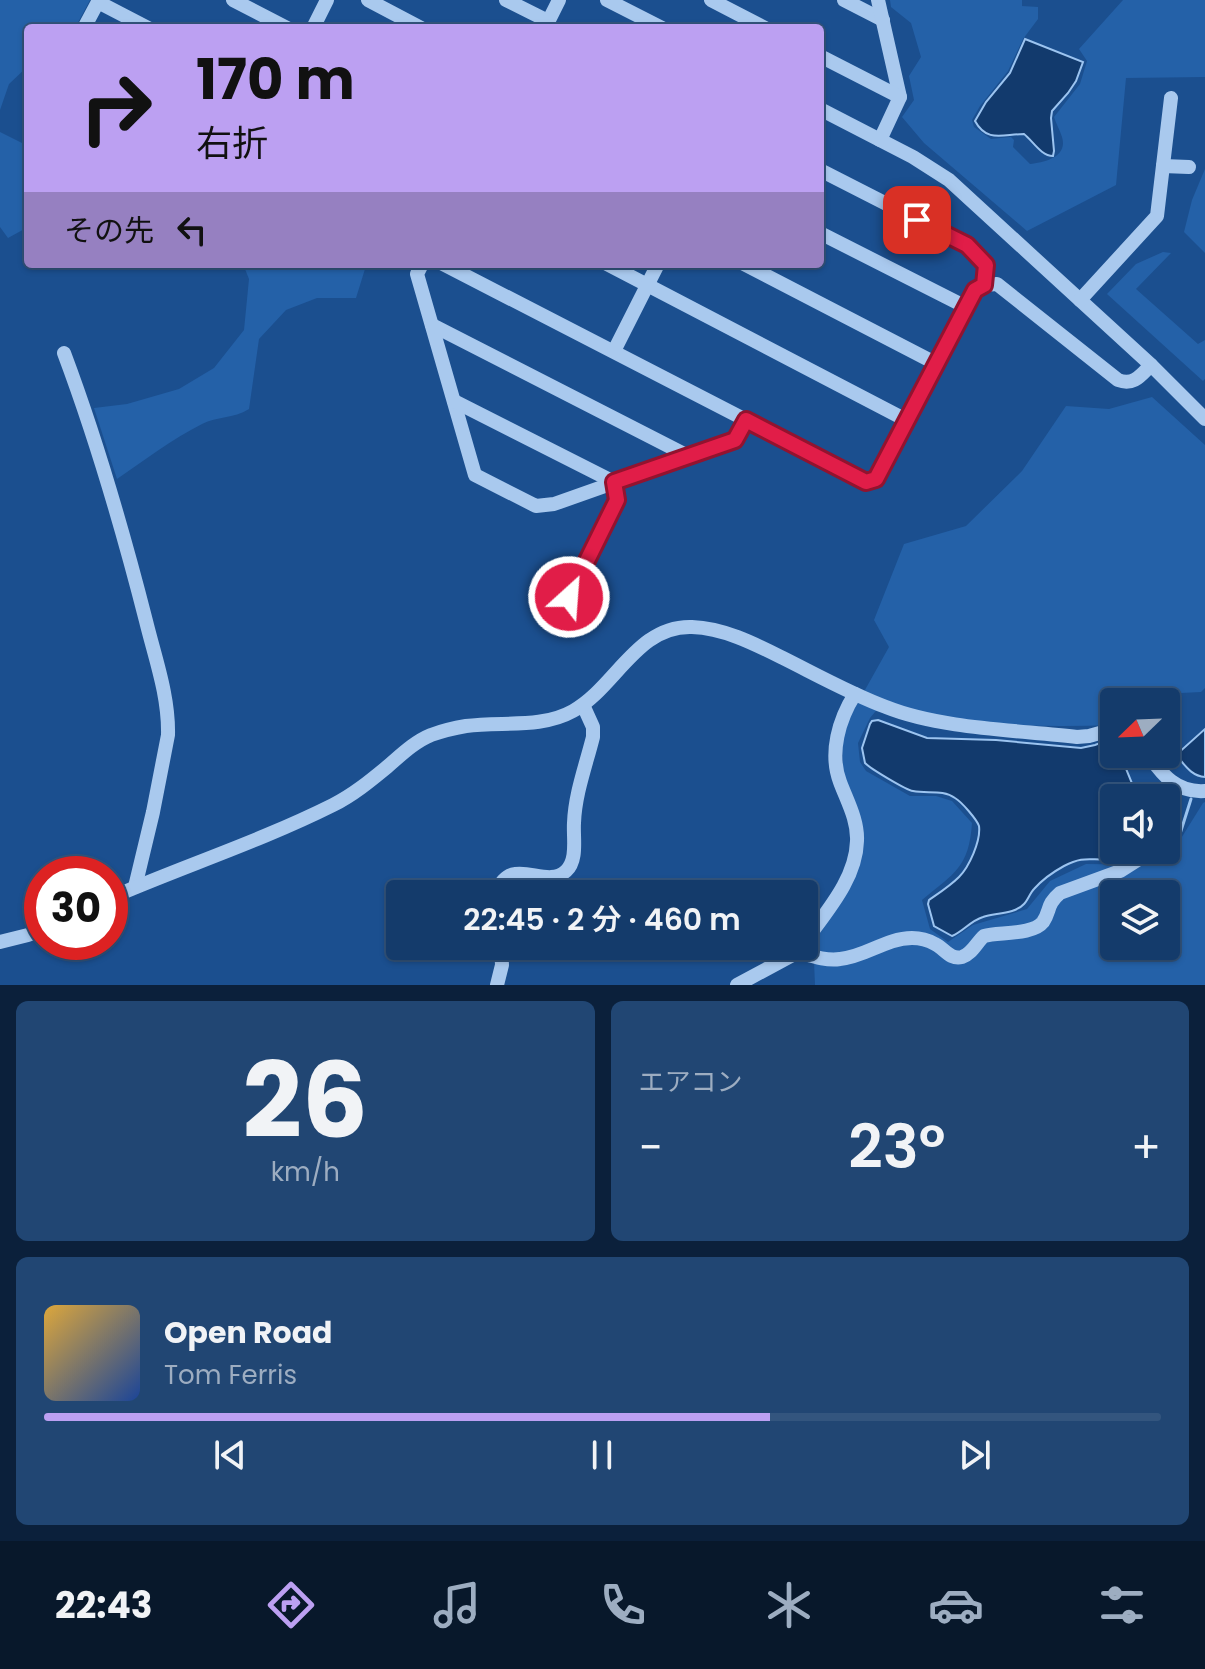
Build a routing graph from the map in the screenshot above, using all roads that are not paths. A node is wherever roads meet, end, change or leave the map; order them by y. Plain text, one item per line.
1 (233, 0) edge
2 (327, 0) edge
3 (368, 0) edge
4 (506, 0) edge
5 (559, 0) edge
6 (607, 0) edge
7 (711, 0) edge
8 (844, 0) edge
9 (878, 0) edge
10 (98, 1) edge
11 (883, 20) junction
12 (86, 24) edge
13 (141, 24) edge
14 (279, 24) edge
15 (315, 24) edge
16 (413, 24) edge
17 (544, 24) edge
18 (547, 24) edge
19 (654, 24) edge
20 (757, 24) edge
21 (824, 58) edge
22 (900, 97) junction
23 (1171, 98) dead end
24 (824, 111) edge
25 (880, 140) junction
26 (1163, 166) junction
27 (1189, 167) dead end
28 (824, 172) edge
29 (824, 235) edge
30 (420, 268) edge
31 (451, 268) edge
32 (615, 268) edge
33 (656, 268) edge
34 (752, 268) edge
35 (647, 285) junction
36 (984, 285) junction
37 (1080, 300) junction
38 (966, 307) junction
39 (432, 325) junction
40 (614, 351) junction
41 (64, 353) dead end
42 (937, 364) junction
43 (1151, 365) junction
44 (454, 401) junction
45 (1205, 419) edge
46 (746, 420) junction
47 (908, 421) junction
48 (688, 456) junction
49 (614, 482) junction
50 (569, 597) dead end
51 (855, 694) junction
52 (583, 705) junction
53 (1100, 733) edge
54 (1158, 768) edge
55 (1174, 784) edge
56 (1180, 786) edge
57 (1205, 791) edge
58 (1131, 864) edge
59 (504, 880) edge
60 (135, 887) junction
61 (128, 890) edge
62 (818, 922) edge
63 (24, 935) edge
64 (0, 942) edge
65 (818, 955) edge
66 (502, 960) edge
67 (779, 960) edge
68 (497, 985) edge
69 (737, 985) edge

1 - 14 street
2 - 15 street
3 - 16 street
4 - 17 street
5 - 18 street
6 - 19 street
7 - 20 street
8 - 11 street
9 - 11 street
10 - 12 street
10 - 13 street
11 - 22 street
21 - 22 street
22 - 25 street
23 - 26 street
24 - 25 street
25 - 37 street
26 - 27 street
26 - 37 street
28 - 36 street
29 - 38 street
30 - 39 street
31 - 40 street
32 - 35 street
33 - 35 street
34 - 42 street
35 - 40 street
35 - 47 street
36 - 38 street
36 - 43 street
37 - 43 street
38 - 42 street
39 - 44 street
39 - 48 street
40 - 46 street
41 - 60 street
42 - 47 street
43 - 45 street
44 - 49 street
44 - 49 street
46 - 47 street
46 - 48 street
48 - 49 street
49 - 50 street
51 - 52 street
51 - 53 street
51 - 62 street
52 - 59 street
52 - 60 street
54 - 55 street
56 - 57 street
58 - 65 street
60 - 61 street
63 - 64 street
66 - 68 street
67 - 69 street

